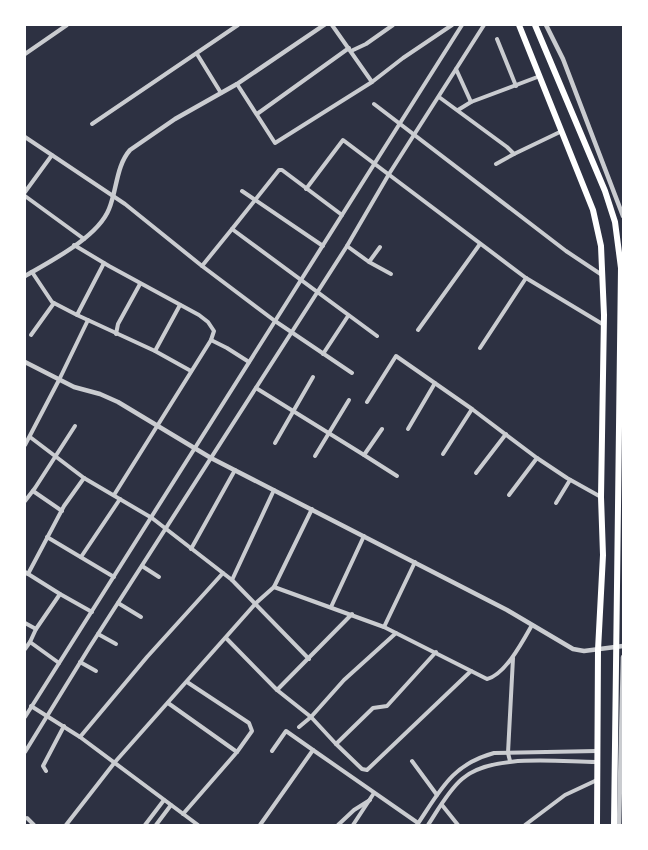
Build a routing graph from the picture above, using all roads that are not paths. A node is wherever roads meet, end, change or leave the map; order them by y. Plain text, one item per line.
1 (67, 25) edge
2 (238, 25) edge
3 (324, 25) edge
4 (332, 25) edge
5 (393, 25) edge
6 (452, 25) edge
7 (462, 25) edge
8 (484, 25) edge
9 (519, 25) edge
10 (535, 25) edge
11 (546, 25) edge
12 (497, 39) dead end
13 (350, 50) junction
14 (25, 54) edge
15 (197, 54) junction
16 (456, 69) junction
17 (540, 76) junction
18 (372, 82) junction
19 (237, 84) junction
20 (516, 86) junction
21 (221, 93) junction
22 (439, 97) junction
23 (471, 102) junction
24 (374, 104) dead end
25 (458, 110) junction
26 (257, 114) junction
27 (92, 124) dead end
28 (400, 124) junction
29 (562, 131) junction
30 (414, 136) junction
31 (25, 137) edge
32 (514, 154) junction
33 (52, 155) junction
34 (375, 163) junction
35 (496, 164) dead end
36 (389, 174) junction
37 (306, 188) junction
38 (242, 191) dead end
39 (25, 192) edge
40 (25, 196) edge
41 (113, 196) junction
42 (256, 200) junction
43 (342, 215) junction
44 (623, 217) edge
45 (615, 222) junction
46 (232, 229) junction
47 (84, 239) junction
48 (480, 244) junction
49 (74, 245) junction
50 (323, 246) junction
51 (347, 246) junction
52 (380, 247) dead end
53 (369, 262) junction
54 (104, 263) junction
55 (202, 266) junction
56 (32, 272) junction
57 (391, 274) dead end
58 (25, 276) edge
59 (603, 276) junction
60 (526, 278) junction
61 (301, 280) junction
62 (140, 284) junction
63 (318, 292) junction
64 (54, 303) junction
65 (180, 305) junction
66 (77, 315) junction
67 (348, 316) junction
68 (88, 320) junction
69 (275, 321) junction
70 (604, 325) junction
71 (418, 330) dead end
72 (292, 333) junction
73 (116, 334) junction
74 (31, 335) dead end
75 (377, 336) dead end
76 (211, 340) junction
77 (480, 348) dead end
78 (154, 351) junction
79 (323, 354) junction
80 (25, 362) edge
81 (249, 362) junction
82 (191, 371) junction
83 (352, 373) dead end
84 (314, 377) dead end
85 (59, 380) junction
86 (435, 383) junction
87 (256, 388) junction
88 (349, 400) dead end
89 (367, 402) dead end
90 (472, 409) junction
91 (293, 410) junction
92 (75, 426) dead end
93 (157, 426) junction
94 (382, 428) dead end
95 (408, 429) dead end
96 (329, 432) junction
97 (506, 434) junction
98 (30, 437) junction
99 (275, 443) dead end
100 (25, 445) edge
101 (194, 448) junction
102 (443, 454) dead end
103 (364, 455) junction
104 (56, 456) junction
105 (315, 456) dead end
106 (211, 458) junction
107 (537, 458) junction
108 (235, 470) junction
109 (476, 473) dead end
110 (397, 476) dead end
111 (84, 478) junction
112 (570, 480) junction
113 (274, 490) junction
114 (33, 491) junction
115 (114, 495) junction
116 (509, 495) dead end
117 (601, 497) junction
118 (120, 499) junction
119 (25, 501) edge
120 (556, 503) dead end
121 (312, 509) junction
122 (62, 511) junction
123 (152, 518) junction
124 (166, 530) junction
125 (364, 536) junction
126 (47, 537) junction
127 (191, 548) junction
128 (81, 557) junction
129 (415, 562) junction
130 (142, 566) junction
131 (27, 573) edge
132 (223, 574) junction
133 (114, 577) junction
134 (159, 577) dead end
135 (232, 580) junction
136 (274, 587) junction
137 (60, 594) junction
138 (118, 603) junction
139 (256, 603) junction
140 (332, 607) junction
141 (92, 612) junction
142 (352, 614) junction
143 (141, 617) dead end
144 (25, 623) edge
145 (532, 625) junction
146 (384, 627) junction
147 (36, 629) junction
148 (396, 633) junction
149 (98, 634) junction
150 (226, 638) junction
151 (30, 642) junction
152 (116, 644) dead end
153 (623, 646) edge
154 (615, 647) junction
155 (25, 649) edge
156 (598, 650) junction
157 (436, 652) junction
158 (623, 657) edge
159 (308, 658) junction
160 (513, 658) junction
161 (80, 662) junction
162 (59, 663) junction
163 (96, 671) dead end
164 (471, 672) junction
165 (187, 682) junction
166 (277, 690) junction
167 (168, 703) junction
168 (31, 706) junction
169 (47, 716) junction
170 (25, 717) edge
171 (310, 717) junction
172 (64, 726) junction
173 (299, 727) dead end
174 (80, 737) junction
175 (336, 744) junction
176 (313, 750) junction
177 (272, 751) dead end
178 (597, 751) junction
179 (25, 752) edge
180 (238, 752) junction
181 (508, 753) junction
182 (412, 761) dead end
183 (510, 761) junction
184 (116, 762) junction
185 (596, 762) junction
186 (46, 771) dead end
187 (597, 780) junction
188 (374, 793) junction
189 (622, 794) edge
190 (437, 795) junction
191 (164, 800) junction
192 (370, 800) junction
193 (171, 805) junction
194 (442, 805) junction
195 (183, 814) junction
196 (27, 818) dead end
197 (418, 824) edge
198 (34, 825) edge
199 (66, 825) edge
200 (147, 825) edge
201 (156, 825) edge
202 (198, 825) edge
203 (260, 825) edge
204 (338, 825) edge
205 (353, 825) edge
206 (428, 825) edge
207 (458, 825) edge
208 (525, 825) edge
209 (597, 825) edge
210 (614, 825) edge
211 (620, 825) edge

1 - 14 street
2 - 15 street
3 - 19 street
4 - 13 street
5 - 13 street
6 - 18 street
7 - 28 street
8 - 16 street
9 - 17 highway
10 - 45 highway
11 - 44 street
12 - 20 street
13 - 18 street
13 - 26 street
15 - 21 street
15 - 27 street
16 - 22 street
16 - 23 street
17 - 20 street
17 - 29 highway
18 - 26 street
19 - 21 street
19 - 26 street
20 - 23 street
21 - 41 street
22 - 25 street
22 - 30 street
23 - 25 street
24 - 28 street
25 - 32 street
28 - 30 street
28 - 34 street
29 - 32 street
29 - 59 highway
30 - 36 street
30 - 59 street
31 - 33 street
32 - 35 street
33 - 39 street
33 - 41 street
34 - 36 street
34 - 37 street
34 - 43 street
36 - 48 street
36 - 51 street
37 - 42 street
37 - 43 street
38 - 42 street
40 - 47 street
41 - 47 street
41 - 55 street
42 - 46 street
42 - 50 street
43 - 50 street
44 - 45 street
45 - 154 highway
46 - 55 street
46 - 61 street
47 - 49 street
48 - 60 street
48 - 71 street
49 - 54 street
49 - 56 street
50 - 61 street
51 - 53 street
51 - 63 street
52 - 53 street
53 - 57 street
54 - 62 street
54 - 66 street
55 - 69 street
56 - 58 street
56 - 64 street
59 - 70 highway
60 - 70 street
60 - 77 street
61 - 63 street
61 - 69 street
62 - 65 street
62 - 73 street
63 - 67 street
63 - 72 street
64 - 66 street
64 - 74 street
65 - 76 street
65 - 78 street
66 - 68 street
67 - 75 street
67 - 79 street
68 - 73 street
68 - 85 street
69 - 72 street
69 - 81 street
70 - 117 highway
72 - 79 street
72 - 87 street
73 - 78 street
76 - 81 street
76 - 82 street
78 - 82 street
79 - 83 street
80 - 85 street
81 - 101 street
82 - 93 street
84 - 91 street
85 - 93 street
85 - 98 street
86 - 89 street
86 - 90 street
86 - 95 street
87 - 91 street
87 - 106 street
88 - 96 street
90 - 97 street
90 - 102 street
91 - 96 street
91 - 99 street
92 - 104 street
93 - 101 street
93 - 115 street
94 - 103 street
96 - 103 street
96 - 105 street
97 - 107 street
97 - 109 street
98 - 100 street
98 - 104 street
101 - 106 street
101 - 123 street
103 - 110 street
104 - 111 street
104 - 114 street
106 - 108 street
106 - 124 street
107 - 112 street
107 - 116 street
108 - 113 street
108 - 127 street
111 - 115 street
111 - 122 street
112 - 117 street
112 - 120 street
113 - 121 street
113 - 135 street
114 - 119 street
114 - 122 street
115 - 118 street
117 - 156 highway
118 - 123 street
118 - 128 street
121 - 125 street
121 - 136 street
122 - 126 street
123 - 124 street
123 - 133 street
124 - 127 street
124 - 130 street
125 - 129 street
125 - 140 street
126 - 128 street
126 - 131 street
127 - 132 street
128 - 133 street
129 - 145 street
129 - 146 street
130 - 134 street
130 - 138 street
131 - 137 street
132 - 135 street
132 - 174 street
133 - 141 street
135 - 139 street
136 - 139 street
136 - 140 street
137 - 141 street
137 - 147 street
138 - 143 street
138 - 149 street
139 - 150 street
139 - 159 street
140 - 142 street
141 - 162 street
142 - 146 street
142 - 159 street
144 - 147 street
145 - 156 street
145 - 160 street
146 - 148 street
147 - 151 street
148 - 157 street
148 - 171 street
149 - 152 street
149 - 161 street
150 - 165 street
150 - 166 street
151 - 155 street
151 - 162 street
153 - 154 street
154 - 156 street
154 - 210 highway
156 - 178 highway
157 - 164 street
157 - 175 street
158 - 189 street
159 - 166 street
160 - 164 street
160 - 181 street
161 - 163 street
161 - 169 street
162 - 168 street
164 - 175 street
165 - 167 street
165 - 180 street
166 - 171 street
167 - 180 street
167 - 184 street
168 - 169 street
168 - 170 street
169 - 172 street
169 - 179 street
171 - 173 street
171 - 175 street
172 - 174 street
172 - 186 street
174 - 184 street
176 - 177 street
176 - 188 street
176 - 203 street
178 - 181 street
178 - 185 highway
180 - 195 street
181 - 183 street
181 - 190 street
182 - 190 street
183 - 185 street
183 - 194 street
184 - 191 street
184 - 199 street
185 - 187 highway
187 - 208 street
187 - 209 highway
188 - 192 street
188 - 197 street
189 - 211 street
190 - 197 street
191 - 193 street
191 - 200 street
192 - 204 street
192 - 205 street
193 - 195 street
193 - 201 street
194 - 206 street
194 - 207 street
195 - 202 street
196 - 198 street

